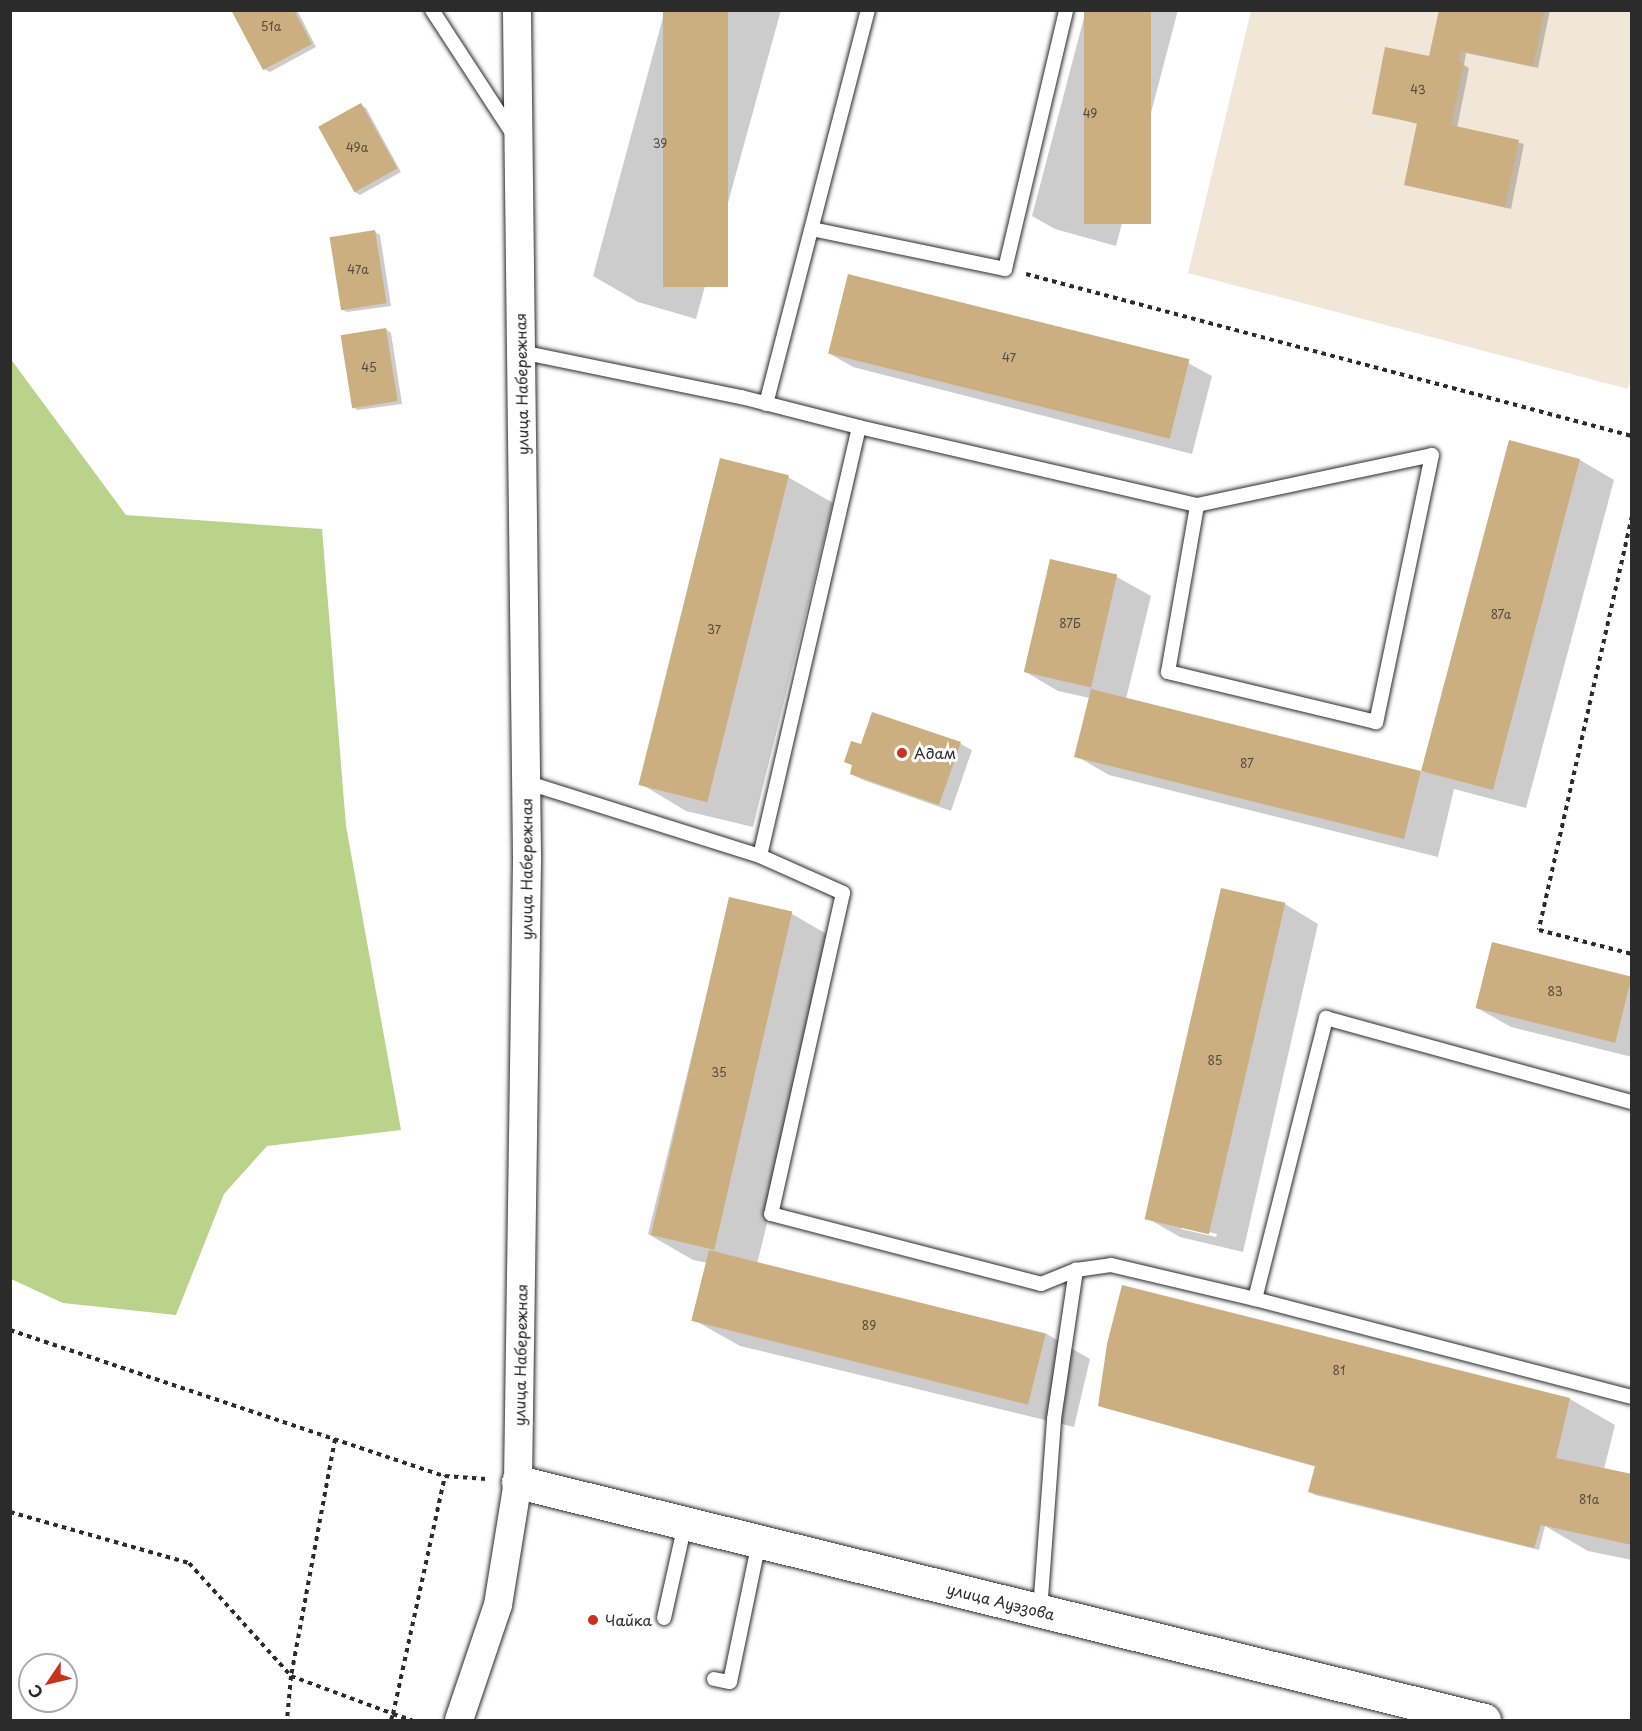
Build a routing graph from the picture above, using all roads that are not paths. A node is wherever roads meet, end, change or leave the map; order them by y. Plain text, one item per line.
1 (432, 10) edge
2 (517, 10) edge
3 (868, 10) edge
4 (1066, 10) edge
5 (518, 143) junction
6 (812, 229) junction
7 (521, 352) junction
8 (766, 404) junction
9 (859, 427) junction
10 (1197, 505) junction
11 (526, 782) junction
12 (760, 856) junction
13 (1632, 1102) edge
14 (1076, 1270) junction
15 (1255, 1299) junction
16 (1632, 1397) edge
17 (519, 1482) junction
18 (686, 1524) junction
19 (759, 1542) junction
20 (1040, 1611) junction
21 (664, 1618) dead end
22 (714, 1679) dead end
23 (1448, 1716) edge
24 (459, 1720) edge
25 (1484, 1720) edge

1 - 5 lane
2 - 5 street, улица Набережная
3 - 6 lane
4 - 6 lane
5 - 7 street, улица Набережная
6 - 8 lane
7 - 8 lane
7 - 11 street, улица Набережная
8 - 9 lane
9 - 10 lane
9 - 12 lane
10 - 10 lane
11 - 12 lane
11 - 17 street, улица Набережная
12 - 14 lane
13 - 15 lane
14 - 15 lane
14 - 20 lane
15 - 16 lane
17 - 18 street, улица Ауэзова
17 - 24 street, улица Набережная
18 - 19 street, улица Ауэзова
18 - 21 lane
19 - 20 street, улица Ауэзова
19 - 22 lane
20 - 23 street, улица Ауэзова
23 - 25 street, улица Ауэзова

